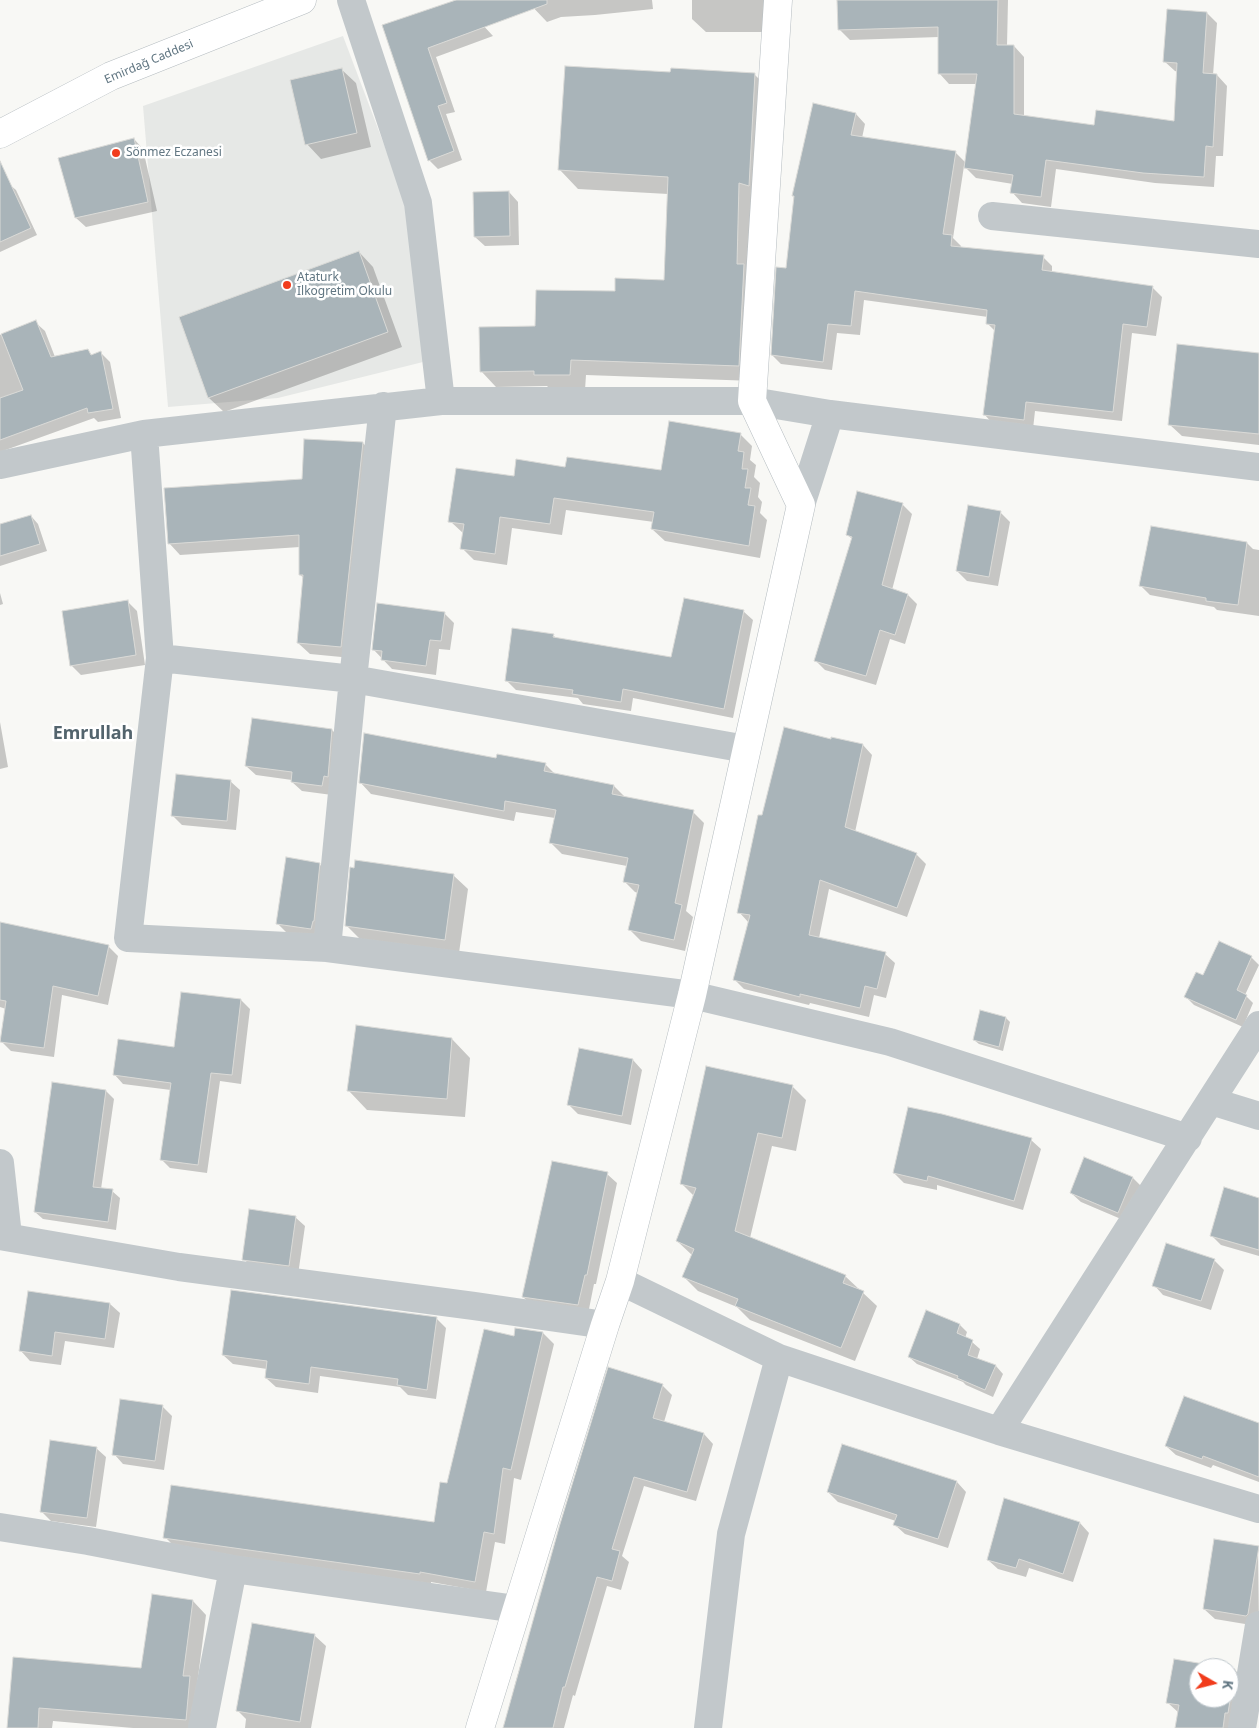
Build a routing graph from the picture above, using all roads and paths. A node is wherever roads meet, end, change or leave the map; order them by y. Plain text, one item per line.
1 (302, 0) edge
2 (351, 0) edge
3 (778, 0) edge
4 (0, 134) edge
5 (992, 216) dead end
6 (1259, 244) edge
7 (441, 400) junction
8 (752, 401) junction
9 (382, 406) junction
10 (830, 414) junction
11 (144, 434) junction
12 (0, 465) edge
13 (1259, 467) edge
14 (801, 505) junction
15 (160, 658) junction
16 (353, 679) junction
17 (746, 749) junction
18 (327, 948) junction
19 (692, 995) junction
20 (1259, 1025) edge
21 (1211, 1101) junction
22 (1259, 1116) edge
23 (1188, 1138) junction
24 (0, 1163) edge
25 (4, 1236) edge
26 (620, 1281) junction
27 (605, 1326) junction
28 (779, 1358) junction
29 (999, 1431) junction
30 (1259, 1509) edge
31 (0, 1527) edge
32 (233, 1569) junction
33 (516, 1609) junction
34 (1259, 1625) edge
35 (202, 1728) edge
36 (480, 1728) edge
37 (708, 1728) edge
38 (1242, 1728) edge

1 - 4 street, Emirdağ Caddesi
2 - 7 street
3 - 8 street
5 - 6 street
7 - 8 street
7 - 9 street
8 - 10 street
8 - 14 street
9 - 11 street
9 - 16 street
10 - 13 street
10 - 14 street
11 - 12 street
11 - 15 street
14 - 17 street
15 - 16 street
15 - 18 street
16 - 17 street
16 - 18 street
17 - 19 street
18 - 19 street
19 - 23 street
19 - 26 street
20 - 21 street
21 - 22 street
21 - 23 street
23 - 29 street
24 - 25 street
25 - 27 street
26 - 27 street
26 - 28 street
27 - 33 street
28 - 29 street
28 - 37 street
29 - 30 street
31 - 32 street
32 - 33 street
32 - 35 street
33 - 36 street
34 - 38 street

